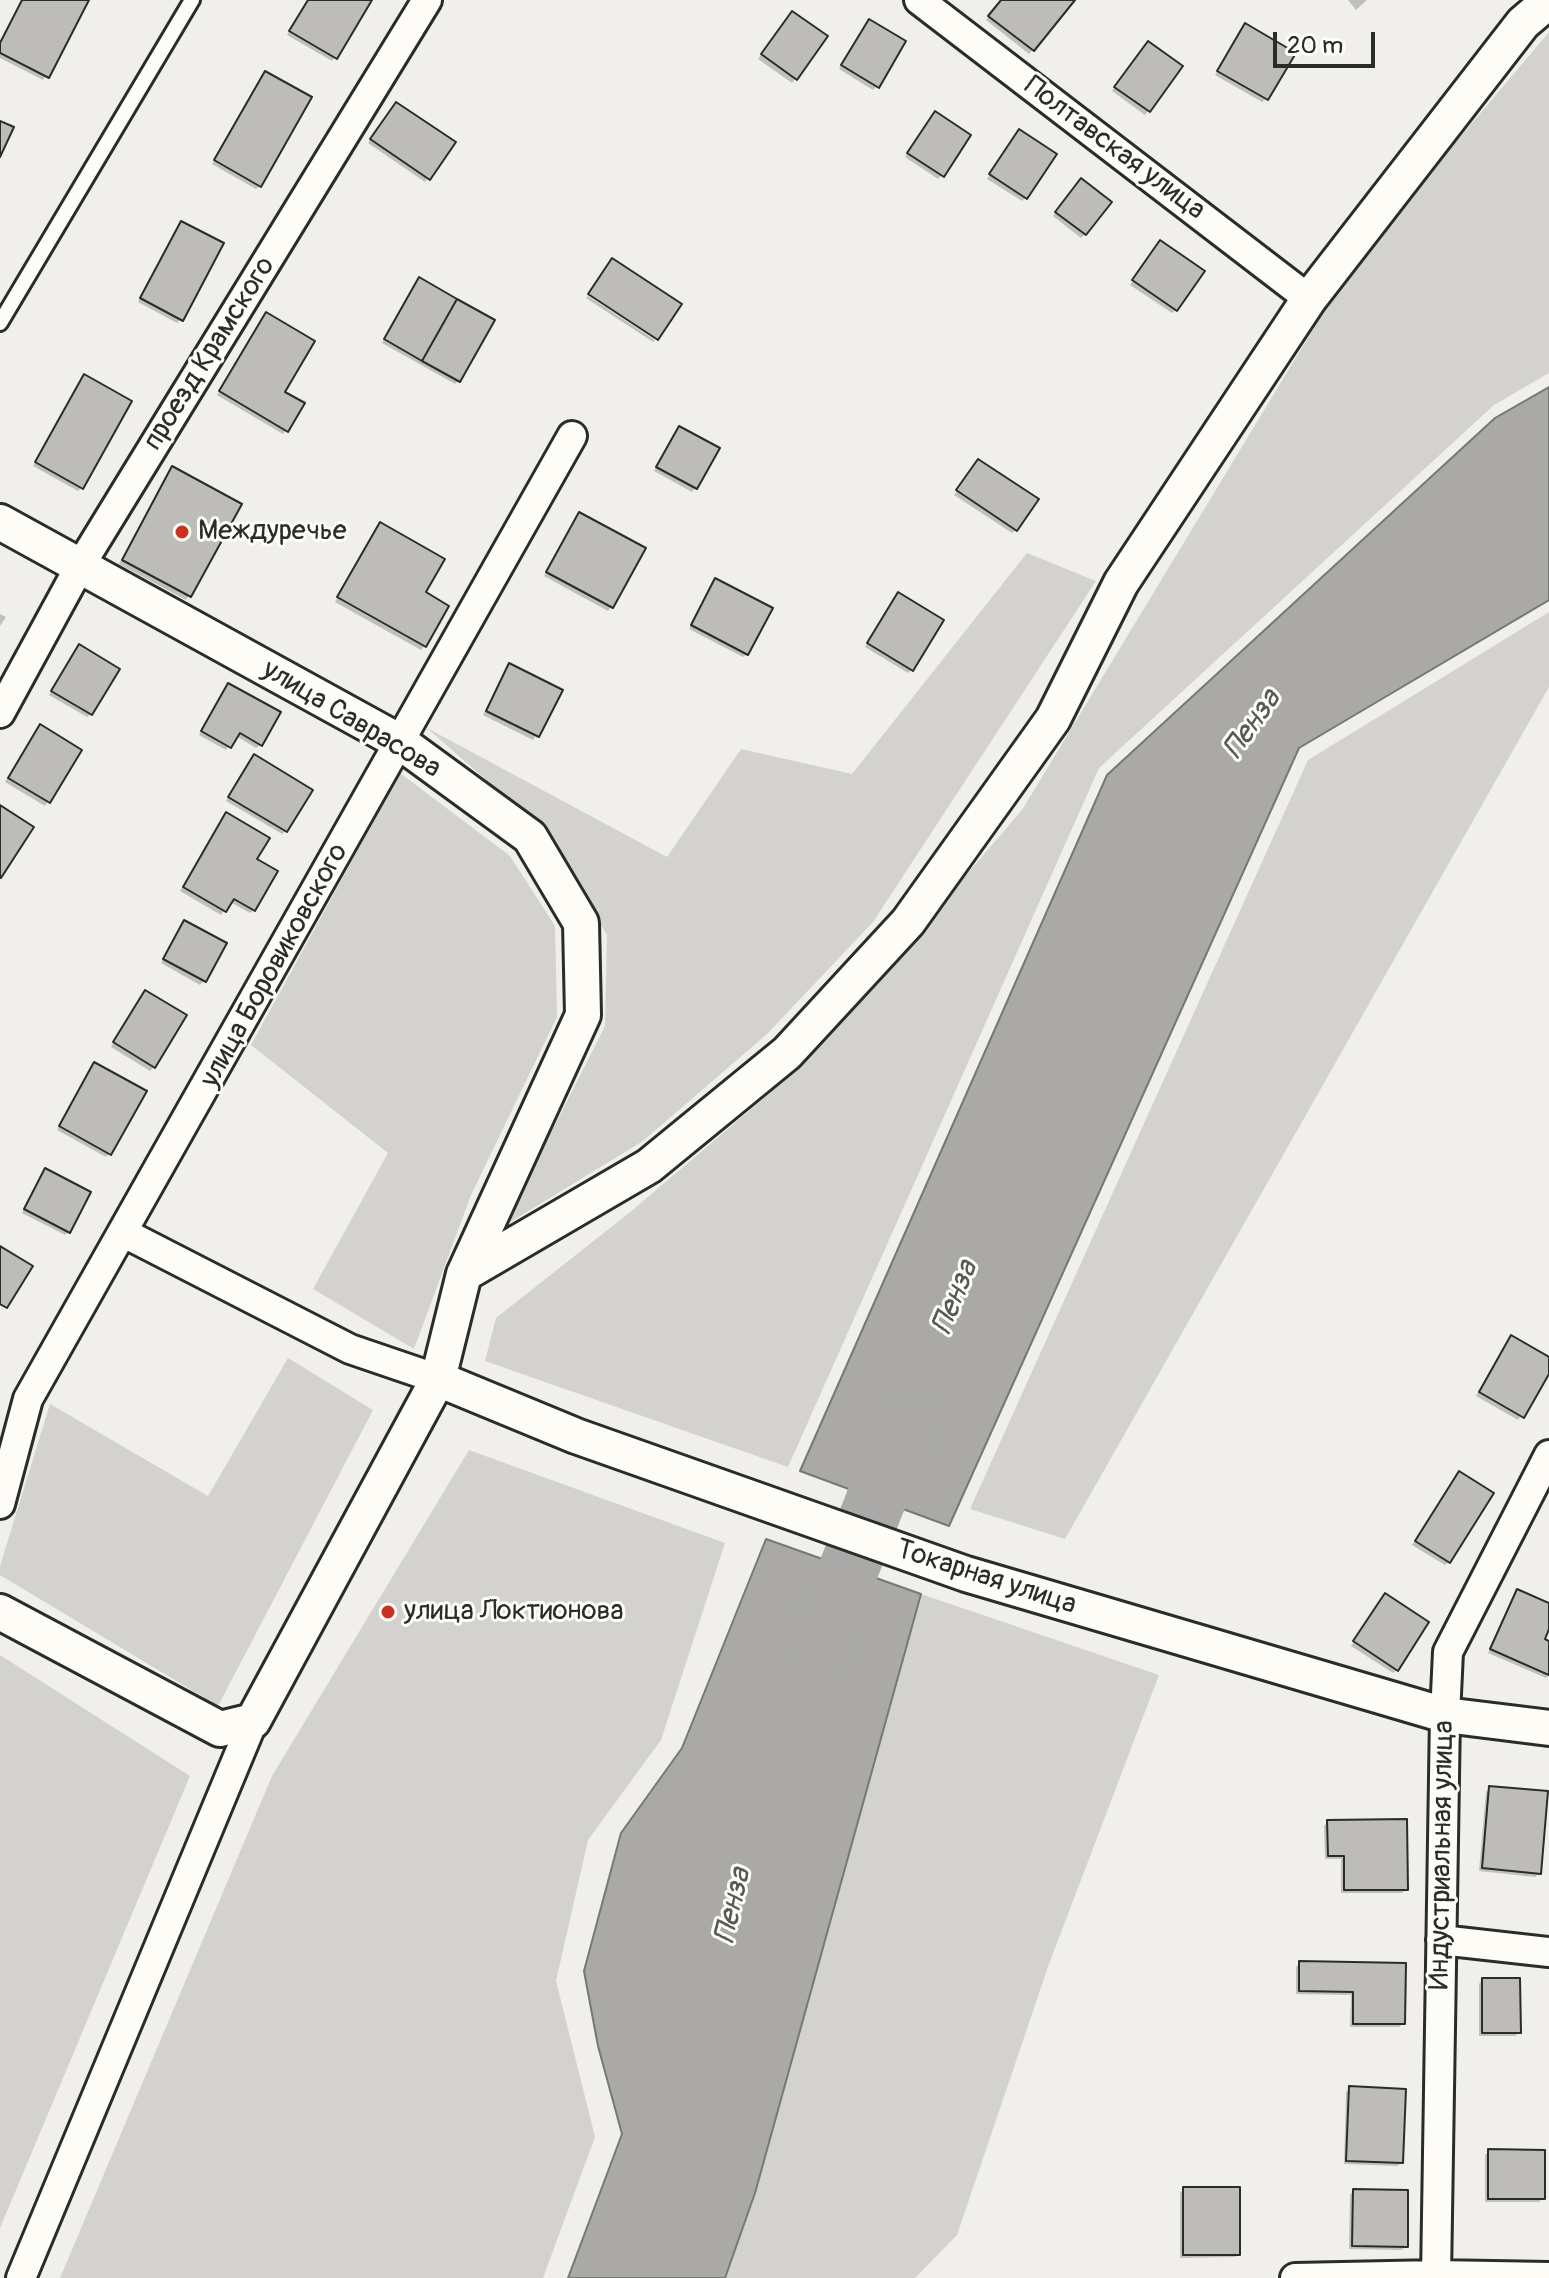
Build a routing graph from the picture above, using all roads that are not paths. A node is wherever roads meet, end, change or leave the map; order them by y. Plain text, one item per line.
1 (192, 0) edge
2 (427, 0) edge
3 (919, 0) edge
4 (1549, 1) edge
5 (1516, 12) edge
6 (1309, 299) junction
7 (0, 323) edge
8 (572, 436) dead end
9 (0, 522) edge
10 (80, 566) junction
11 (0, 713) edge
12 (400, 742) junction
13 (124, 1233) junction
14 (464, 1274) junction
15 (438, 1379) junction
16 (1549, 1455) edge
17 (0, 1504) edge
18 (0, 1612) edge
19 (1445, 1715) junction
20 (253, 1721) junction
21 (1549, 1728) edge
22 (1441, 1940) junction
23 (1549, 1952) edge
24 (1436, 2276) edge
25 (1549, 2277) edge
26 (21, 2278) edge
27 (1295, 2278) edge

1 - 7 lane
2 - 10 street, проезд Крамского
3 - 6 street, Полтавская улица
4 - 5 street
5 - 6 street
6 - 14 street
8 - 12 street, улица Боровиковского
9 - 10 street, улица Саврасова
10 - 11 street, проезд Крамского
10 - 12 street, улица Саврасова
12 - 13 street, улица Боровиковского
12 - 14 street, улица Саврасова
13 - 15 street
13 - 17 street, улица Боровиковского
14 - 15 street, улица Саврасова
15 - 19 street, Токарная улица
15 - 20 street, улица Саврасова
16 - 19 street, Индустриальная улица
18 - 20 street
19 - 21 street, Токарная улица
19 - 22 street, Индустриальная улица
20 - 26 street
22 - 23 street
22 - 24 street, Индустриальная улица
24 - 25 street
24 - 27 street

